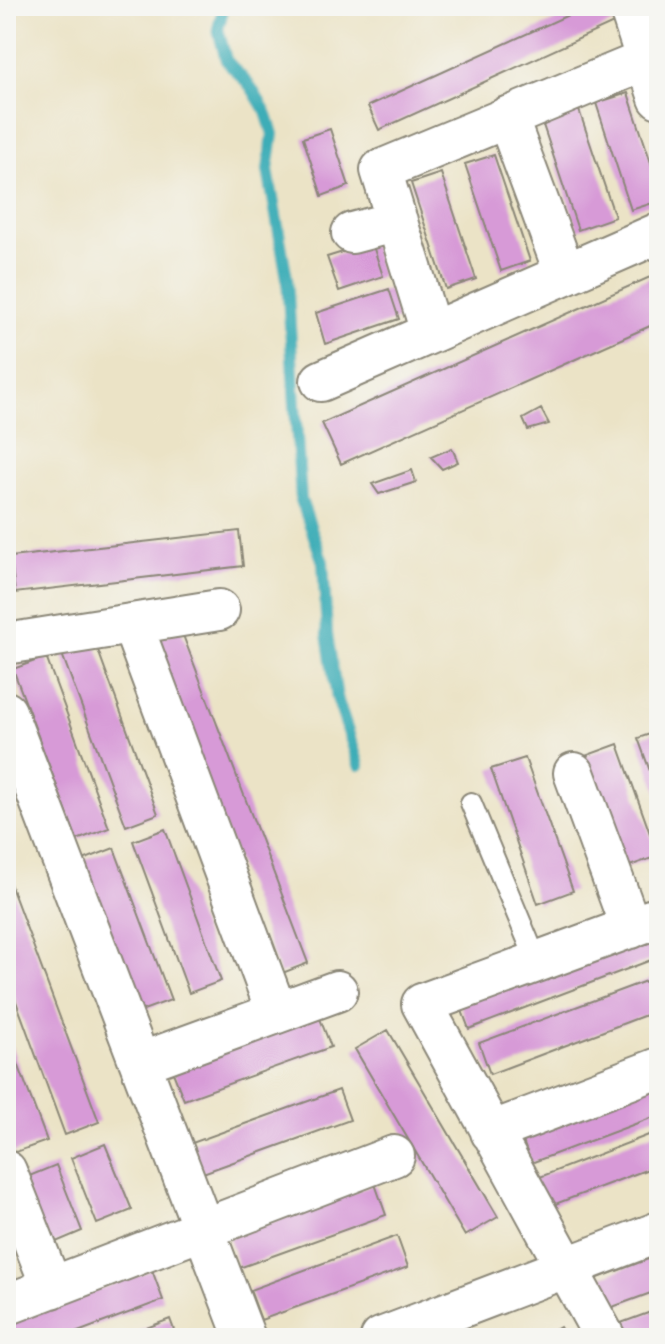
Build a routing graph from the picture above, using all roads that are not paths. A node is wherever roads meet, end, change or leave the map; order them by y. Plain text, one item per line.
1 (629, 6) edge
2 (646, 60) junction
3 (659, 98) edge
4 (507, 117) junction
5 (397, 221) junction
6 (352, 233) dead end
7 (659, 233) edge
8 (565, 274) junction
9 (431, 332) junction
10 (321, 381) dead end
11 (219, 610) dead end
12 (132, 624) junction
13 (6, 644) edge
14 (6, 712) edge
15 (574, 773) dead end
16 (471, 803) dead end
17 (645, 922) edge
18 (537, 962) junction
19 (337, 991) dead end
20 (277, 1013) junction
21 (140, 1063) junction
22 (659, 1068) edge
23 (491, 1132) junction
24 (394, 1156) dead end
25 (6, 1171) edge
26 (204, 1229) junction
27 (659, 1232) edge
28 (566, 1268) junction
29 (52, 1288) junction
30 (6, 1305) edge
31 (245, 1338) edge
32 (381, 1338) edge
33 (605, 1338) edge

1 - 2 street
2 - 3 street
2 - 4 street
4 - 5 street
4 - 8 street
5 - 6 street
5 - 9 street
7 - 8 street
8 - 9 street
9 - 10 street
11 - 12 street
12 - 13 street
12 - 20 street
14 - 21 street
15 - 17 street
16 - 18 lane
17 - 18 street
18 - 23 street
19 - 20 street
20 - 21 street
21 - 26 street
22 - 23 street
23 - 28 street
24 - 26 street
25 - 29 street
26 - 29 street
26 - 31 street
27 - 28 street
28 - 32 street
28 - 33 street
29 - 30 street

